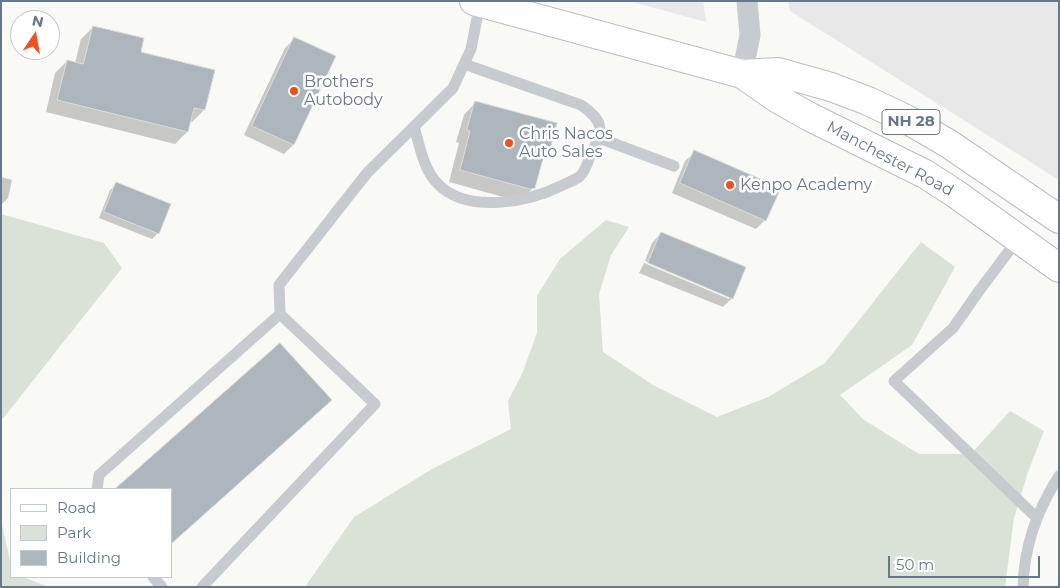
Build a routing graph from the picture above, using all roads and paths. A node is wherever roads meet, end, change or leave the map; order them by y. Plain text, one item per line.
1 (747, 1) edge
2 (477, 2) edge
3 (464, 64) junction
4 (742, 74) junction
5 (414, 127) junction
6 (599, 138) junction
7 (674, 166) dead end
8 (1059, 219) edge
9 (1018, 239) junction
10 (1059, 268) edge
11 (280, 314) junction
12 (1059, 476) edge
13 (97, 488) edge
14 (1037, 518) junction
15 (202, 587) edge
16 (1023, 587) edge

1 - 4 street
2 - 3 lane
2 - 4 main road, Manchester Road / NH 28
3 - 5 lane
3 - 6 lane
4 - 8 main road, Manchester Road / NH 28
4 - 9 main road, Manchester Road / NH 28
5 - 6 lane
5 - 11 lane
6 - 7 lane
9 - 10 main road, Manchester Road / NH 28
9 - 14 lane
11 - 13 lane
11 - 15 lane
12 - 14 lane
14 - 16 lane

